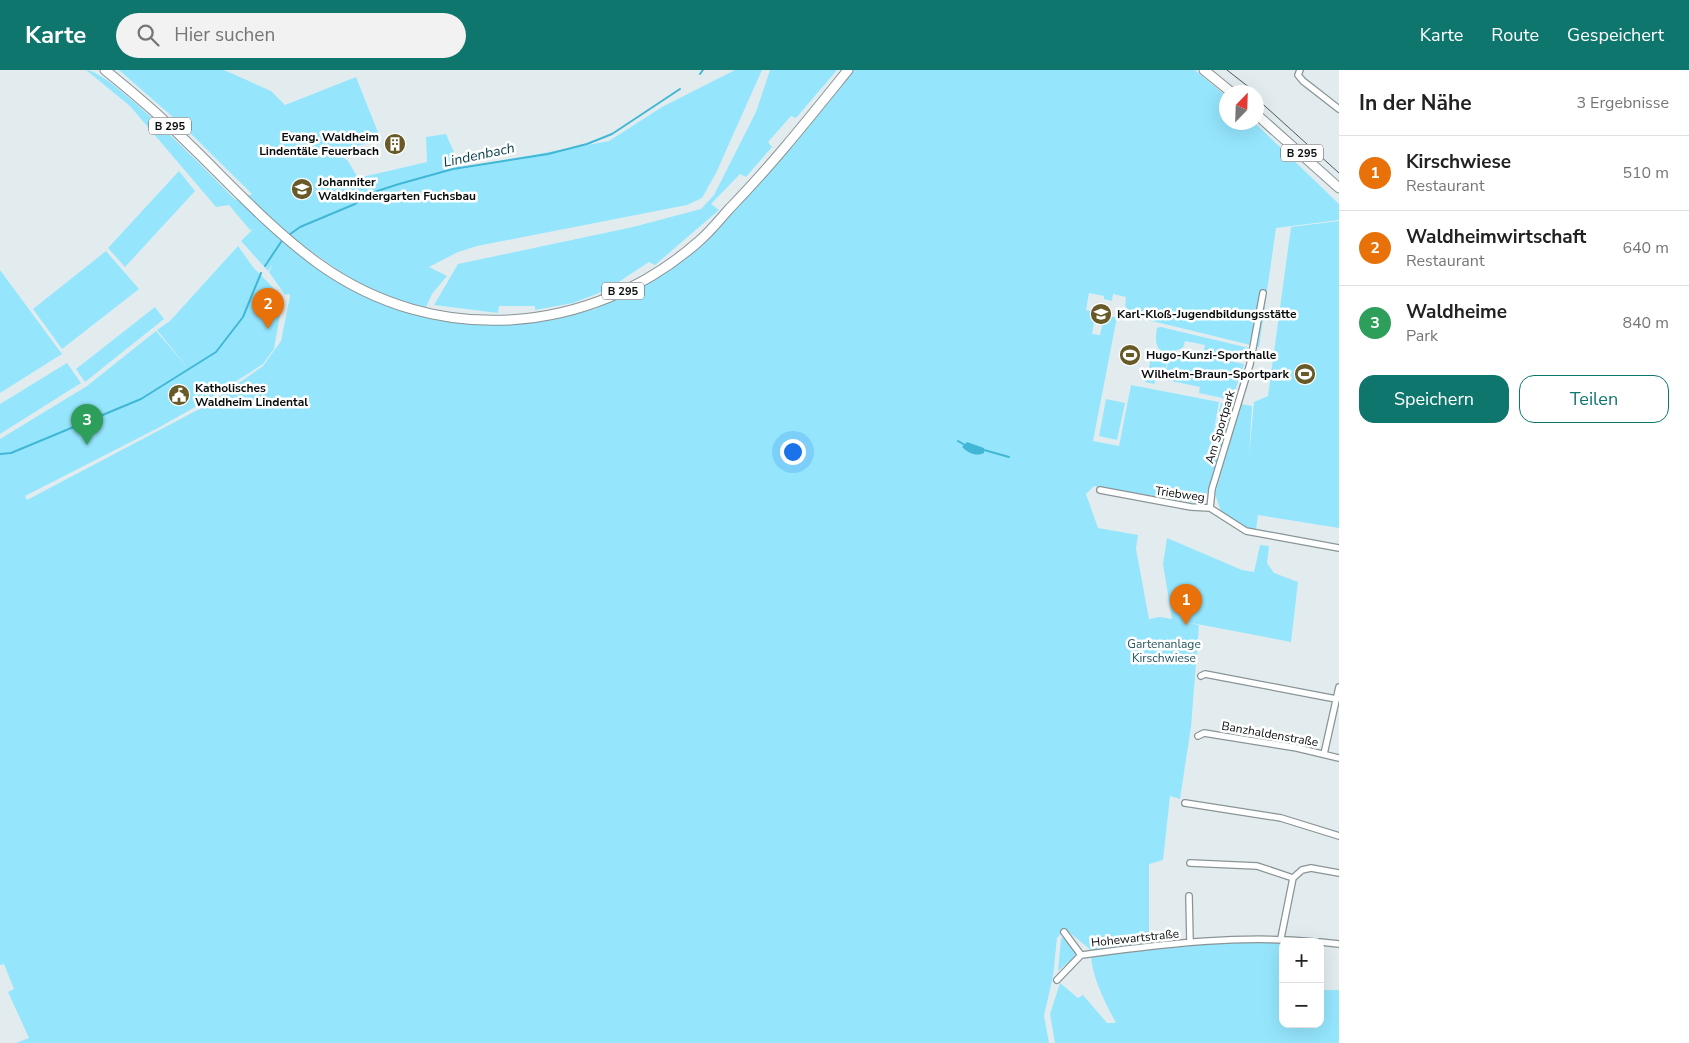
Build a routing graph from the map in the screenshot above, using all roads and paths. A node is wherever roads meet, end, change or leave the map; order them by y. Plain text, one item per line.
1 (105, 70) edge
2 (848, 70) edge
3 (1204, 70) edge
4 (1300, 70) edge
5 (1222, 85) edge
6 (1339, 109) edge
7 (1264, 121) edge
8 (1339, 188) edge
9 (1263, 293) dead end
10 (1100, 490) dead end
11 (1210, 508) junction
12 (1339, 548) edge
13 (1201, 676) dead end
14 (1339, 687) edge
15 (1336, 698) junction
16 (1198, 736) dead end
17 (1324, 754) junction
18 (1339, 758) edge
19 (1185, 803) dead end
20 (1339, 836) edge
21 (1190, 863) dead end
22 (1339, 873) edge
23 (1293, 878) junction
24 (1189, 896) dead end
25 (1064, 932) dead end
26 (1279, 938) edge
27 (1281, 938) edge
28 (1190, 942) junction
29 (1324, 942) edge
30 (1339, 944) edge
31 (1082, 955) junction
32 (1057, 980) dead end

1 - 2 main road, B 295
3 - 5 main road
4 - 6 street
7 - 8 main road, B 295
9 - 11 street, Am Sportpark
10 - 11 street, Triebweg
11 - 12 street, Triebweg
13 - 15 street
14 - 15 street
15 - 17 street
16 - 17 street, Banzhaldenstraße
17 - 18 street, Banzhaldenstraße
19 - 20 street
21 - 23 street
22 - 23 street
23 - 27 street
24 - 28 street, Hohewartstraße
25 - 31 street
26 - 28 street, Hohewartstraße
28 - 31 street, Hohewartstraße
29 - 30 street
31 - 32 street

